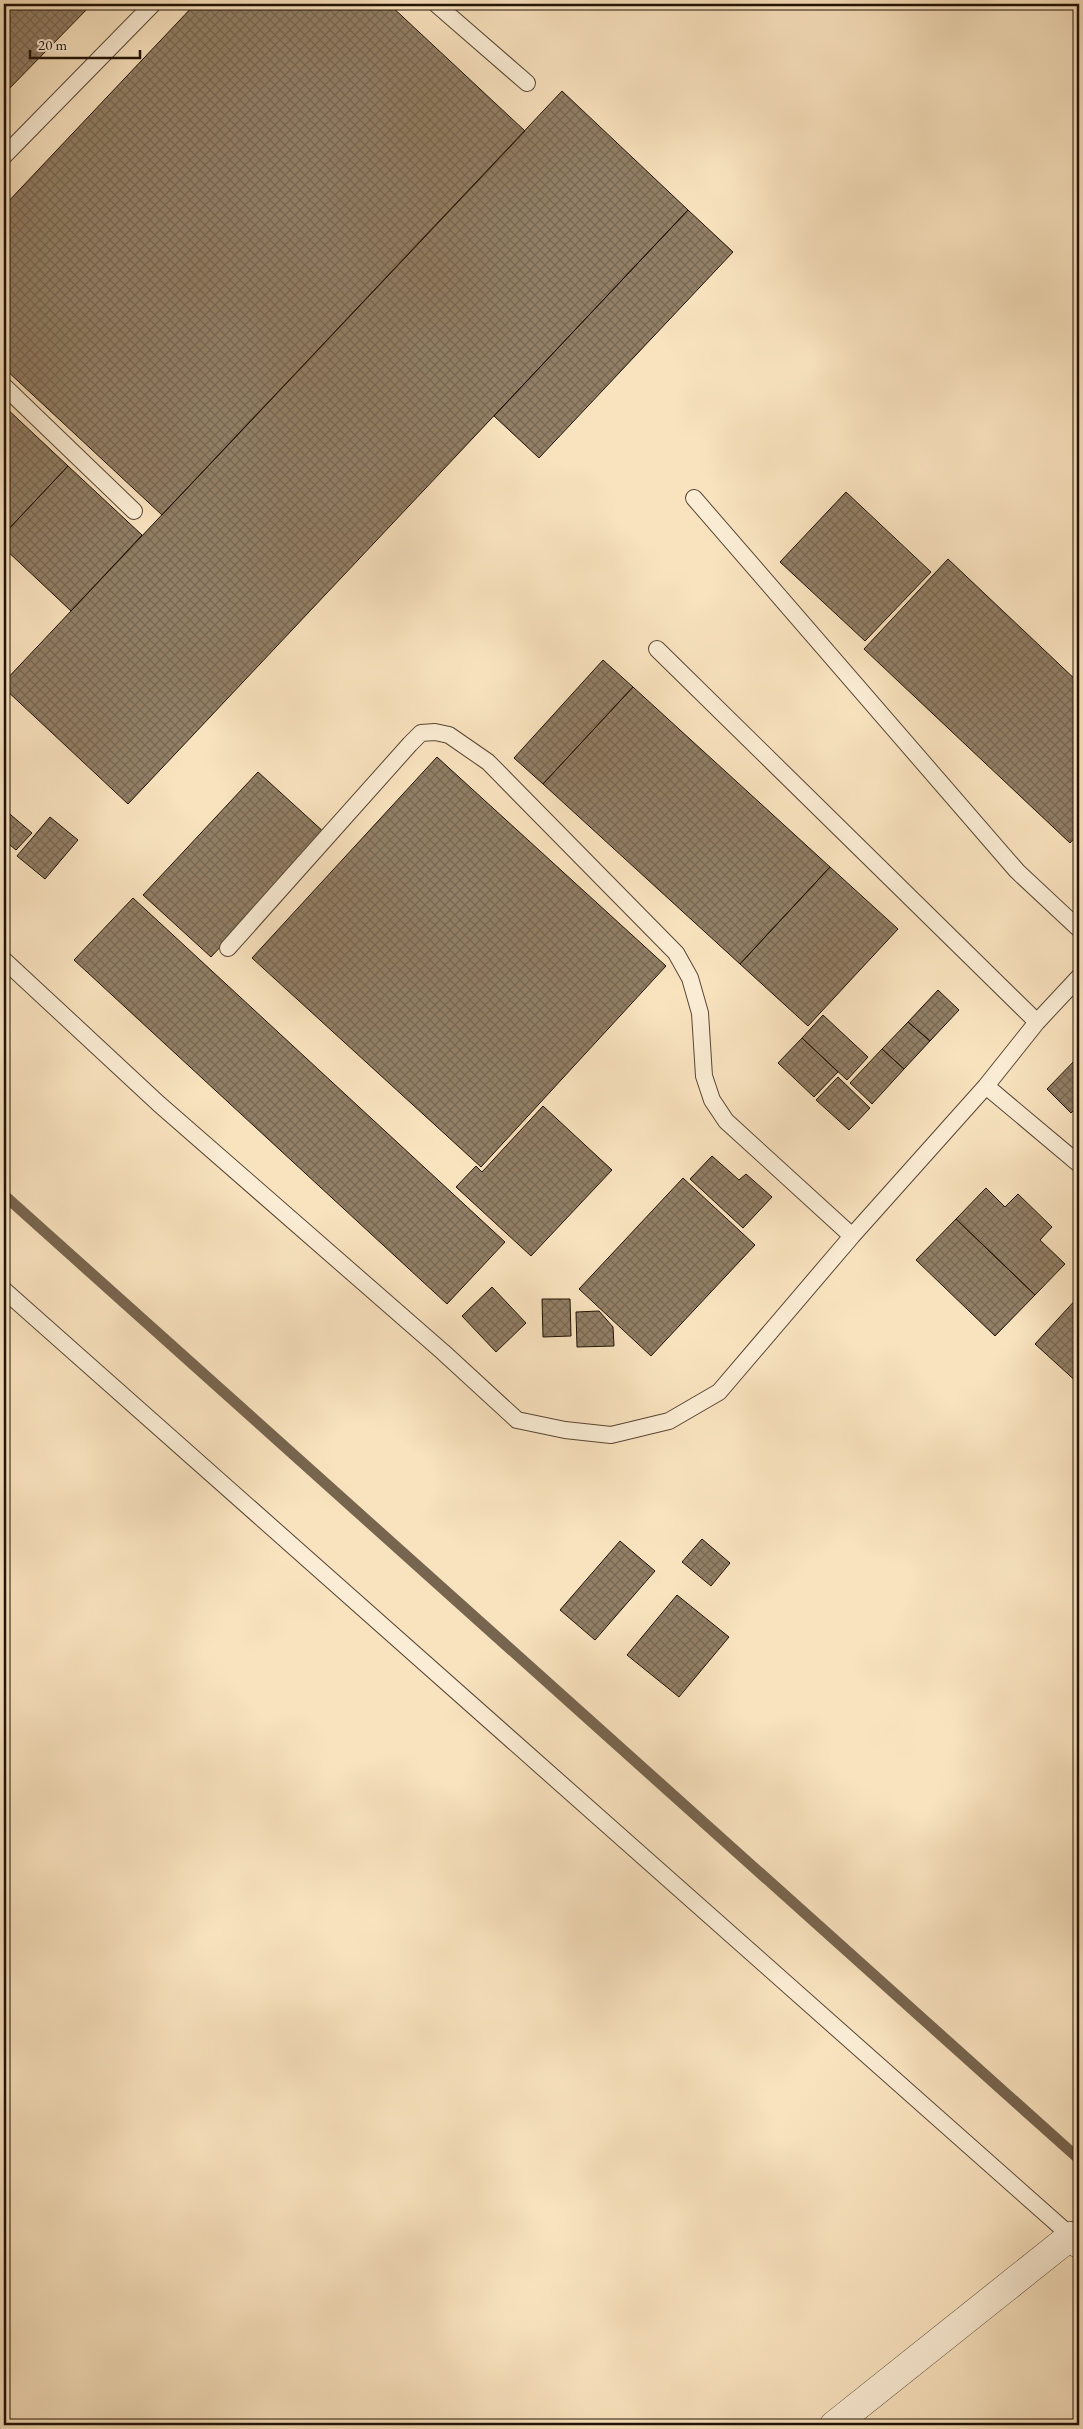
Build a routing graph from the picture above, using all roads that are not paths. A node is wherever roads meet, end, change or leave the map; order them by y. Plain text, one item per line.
1 (153, 4) edge
2 (436, 4) edge
3 (527, 83) dead end
4 (4, 156) edge
5 (4, 386) edge
6 (694, 498) dead end
7 (134, 511) dead end
8 (657, 649) dead end
9 (1079, 929) edge
10 (228, 948) dead end
11 (4, 960) edge
12 (1079, 977) edge
13 (1037, 1022) junction
14 (986, 1086) junction
15 (1079, 1164) edge
16 (852, 1236) junction
17 (4, 1290) edge
18 (1076, 2236) edge
19 (834, 2425) edge

1 - 4 lane
2 - 3 lane
5 - 7 lane
6 - 9 lane
8 - 13 lane
10 - 16 lane
11 - 16 lane
12 - 13 lane
13 - 14 lane
14 - 15 lane
14 - 16 lane
17 - 18 lane
18 - 19 street

